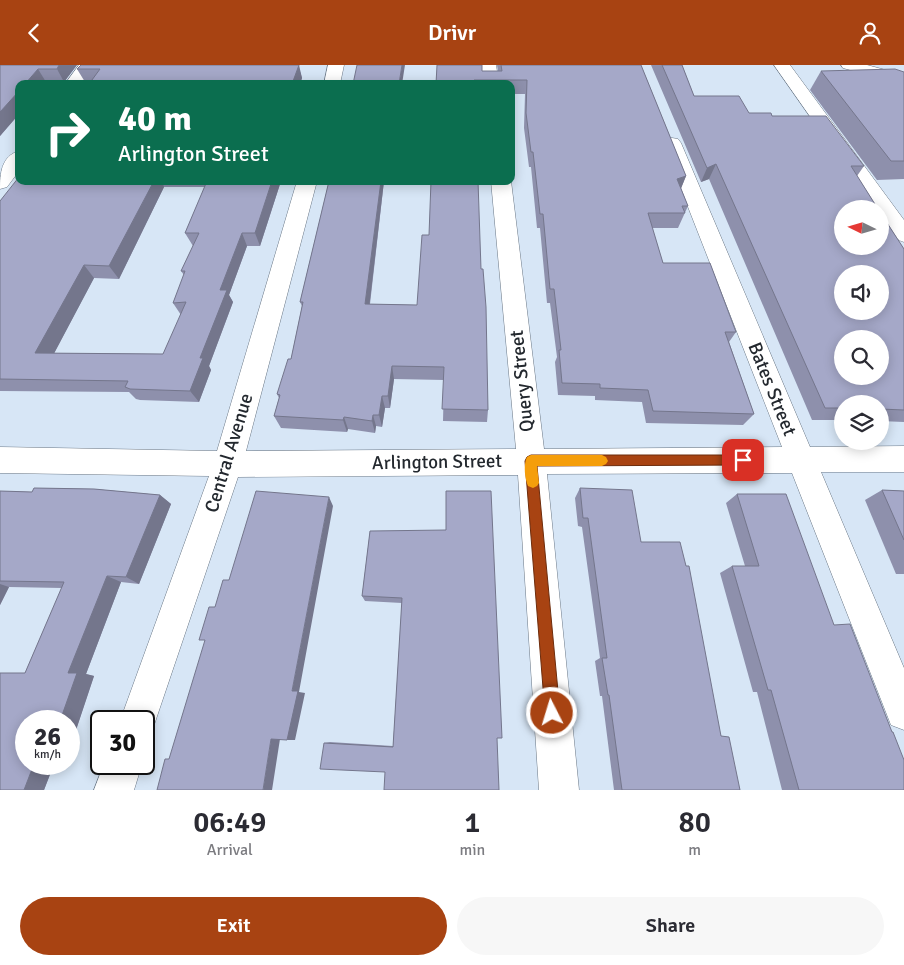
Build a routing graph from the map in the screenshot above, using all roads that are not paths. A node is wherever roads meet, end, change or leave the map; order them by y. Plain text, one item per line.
1 (87, 65) edge
2 (336, 65) edge
3 (488, 65) edge
4 (782, 65) edge
5 (849, 65) edge
6 (76, 80) edge
7 (333, 80) edge
8 (490, 80) edge
9 (904, 80) edge
10 (663, 120) edge
11 (15, 162) edge
12 (0, 183) edge
13 (306, 185) edge
14 (501, 185) edge
15 (904, 235) edge
16 (904, 459) edge
17 (0, 460) edge
18 (801, 460) junction
19 (531, 461) junction
20 (228, 464) junction
21 (142, 710) edge
22 (904, 712) edge
23 (119, 775) edge
24 (114, 790) edge
25 (559, 790) edge

1 - 6 street
2 - 7 street
3 - 8 street
4 - 15 street
5 - 9 street
10 - 18 street, Bates Street
11 - 12 street
13 - 20 street, Central Avenue
14 - 19 street, Query Street
16 - 18 street, Arlington Street
17 - 20 street, Arlington Street
18 - 19 street, Arlington Street
18 - 22 street, Bates Street
19 - 20 street, Arlington Street
19 - 25 street, Query Street
20 - 21 street, Central Avenue
23 - 24 street

